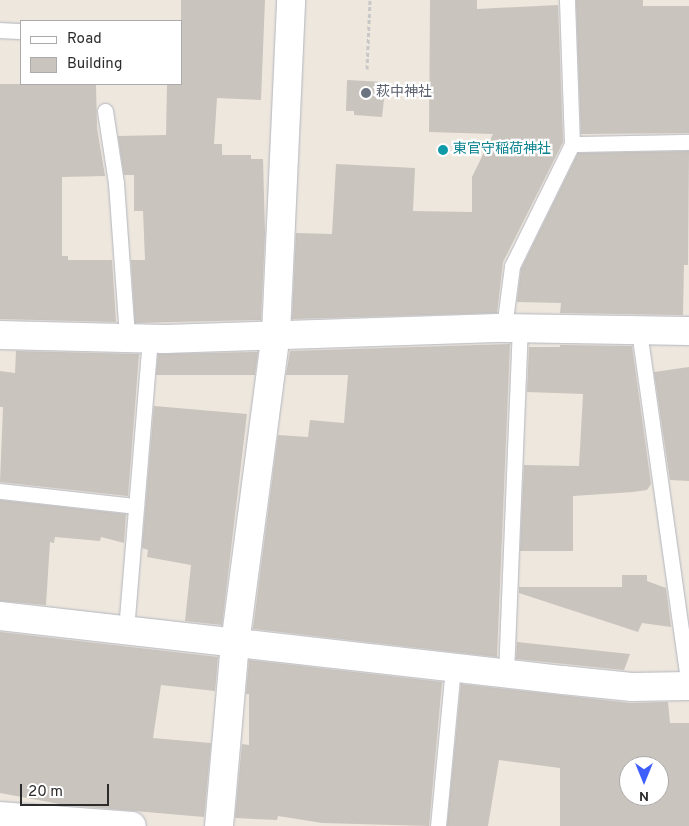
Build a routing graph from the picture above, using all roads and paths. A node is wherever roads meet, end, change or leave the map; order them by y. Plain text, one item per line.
1 (291, 0) edge
2 (370, 0) edge
3 (567, 0) edge
4 (0, 30) edge
5 (20, 31) edge
6 (367, 69) dead end
7 (105, 112) dead end
8 (689, 142) edge
9 (572, 144) junction
10 (512, 328) junction
11 (640, 331) junction
12 (689, 331) edge
13 (276, 334) junction
14 (0, 335) edge
15 (139, 338) junction
16 (0, 491) edge
17 (136, 506) junction
18 (0, 616) edge
19 (126, 630) junction
20 (235, 644) junction
21 (453, 668) junction
22 (506, 674) junction
23 (689, 686) edge
24 (0, 816) edge
25 (132, 826) edge
26 (219, 826) edge
27 (438, 826) edge

1 - 13 street
2 - 6 path
3 - 9 lane
4 - 5 lane
7 - 15 lane
8 - 9 lane
9 - 10 lane
10 - 11 street
10 - 13 street
10 - 22 lane
11 - 12 street
11 - 23 lane
13 - 15 street
13 - 20 street
14 - 15 street
15 - 17 lane
16 - 17 lane
17 - 19 lane
18 - 19 street
19 - 20 street
20 - 21 street
20 - 26 street
21 - 22 street
21 - 27 lane
22 - 23 street
24 - 25 street

